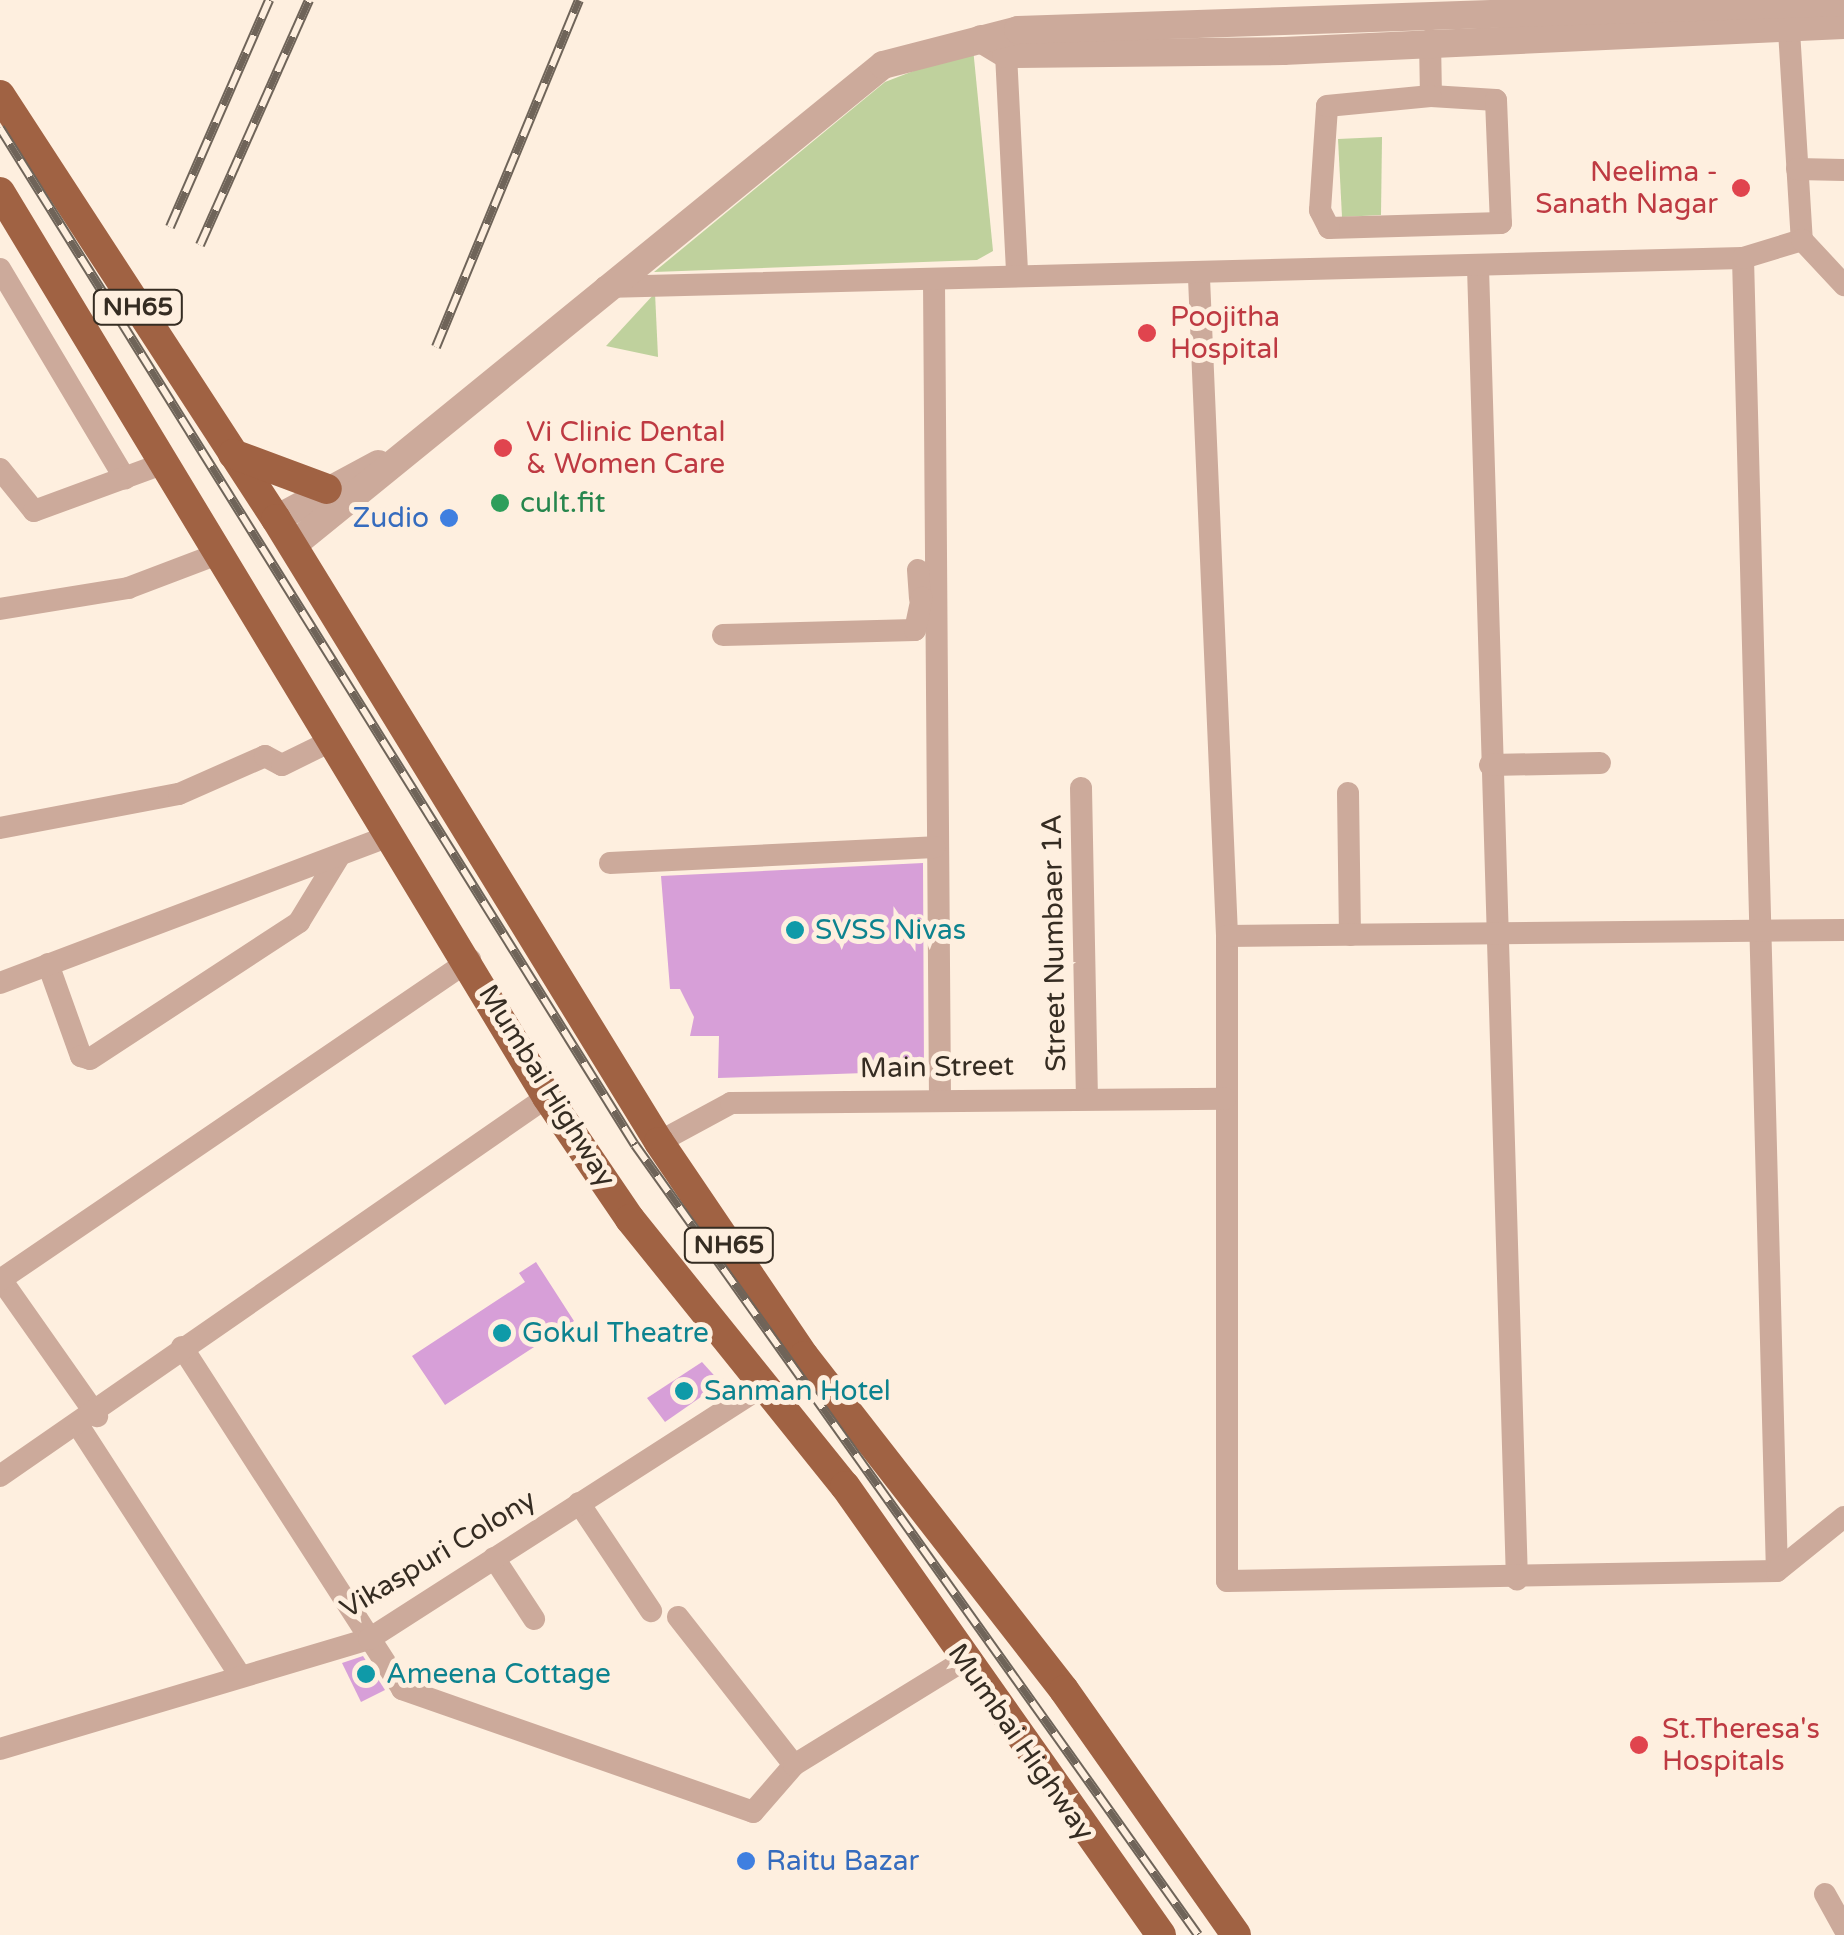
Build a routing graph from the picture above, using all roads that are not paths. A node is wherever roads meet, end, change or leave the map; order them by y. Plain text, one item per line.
1 (1844, 2) edge
2 (1788, 15) junction
3 (1844, 25) edge
4 (981, 39) junction
5 (1430, 40) junction
6 (1006, 54) junction
7 (0, 95) edge
8 (1431, 96) junction
9 (1797, 169) junction
10 (1844, 170) edge
11 (0, 192) edge
12 (1802, 240) junction
13 (1744, 258) junction
14 (1478, 267) junction
15 (0, 269) edge
16 (1016, 273) junction
17 (1198, 278) junction
18 (934, 282) junction
19 (1844, 286) edge
20 (605, 287) junction
21 (233, 454) junction
22 (397, 455) junction
23 (159, 465) junction
24 (0, 470) edge
25 (124, 479) junction
26 (327, 489) junction
27 (284, 532) junction
28 (215, 555) junction
29 (926, 586) junction
30 (0, 608) edge
31 (723, 635) dead end
32 (333, 740) junction
33 (1600, 764) dead end
34 (1490, 766) junction
35 (1081, 788) dead end
36 (1348, 792) dead end
37 (0, 828) edge
38 (390, 836) junction
39 (935, 847) junction
40 (338, 858) junction
41 (610, 863) dead end
42 (1756, 928) junction
43 (1844, 930) edge
44 (1494, 933) junction
45 (1227, 936) junction
46 (1350, 936) junction
47 (470, 960) junction
48 (48, 964) junction
49 (0, 983) edge
50 (940, 1095) junction
51 (547, 1096) junction
52 (1087, 1096) junction
53 (1225, 1099) junction
54 (660, 1142) junction
55 (0, 1279) edge
56 (182, 1347) junction
57 (764, 1385) junction
58 (88, 1420) junction
59 (886, 1454) junction
60 (0, 1476) edge
61 (844, 1486) junction
62 (579, 1502) junction
63 (1844, 1517) edge
64 (494, 1558) junction
65 (1777, 1571) junction
66 (1517, 1578) junction
67 (652, 1611) dead end
68 (678, 1617) dead end
69 (534, 1619) dead end
70 (369, 1639) junction
71 (962, 1661) junction
72 (240, 1676) junction
73 (0, 1750) edge
74 (794, 1765) junction
75 (1825, 1894) dead end
76 (1844, 1928) edge
77 (1160, 1935) edge
78 (1236, 1935) edge

1 - 2 street
2 - 3 street
2 - 4 street
2 - 5 street
2 - 9 street
4 - 6 street
4 - 20 street
5 - 6 street
5 - 8 street
6 - 16 street
7 - 21 highway, NH65
8 - 8 street
9 - 10 street
9 - 12 street
11 - 23 highway, Mumbai Highway / NH65
12 - 13 street
12 - 19 street
13 - 14 street
13 - 42 street
14 - 17 street
14 - 34 street
15 - 25 street
16 - 17 street
16 - 18 street
17 - 45 street
18 - 20 street
18 - 29 street
20 - 22 street
21 - 26 highway
21 - 27 highway, NH65
22 - 26 street
22 - 27 street
23 - 25 street
23 - 28 highway, Mumbai Highway / NH65
24 - 25 street
26 - 27 street
27 - 54 highway, NH65
28 - 30 street
28 - 32 highway, Mumbai Highway / NH65
29 - 31 street
29 - 39 street
32 - 37 street
32 - 38 highway, Mumbai Highway / NH65
33 - 34 street
34 - 44 street
35 - 52 street, Street Numbaer 1A
36 - 46 street
38 - 40 street
38 - 47 highway, Mumbai Highway / NH65
39 - 41 street
39 - 50 street
40 - 48 street
40 - 48 street
42 - 43 street
42 - 44 street
42 - 65 street
44 - 46 street
44 - 66 street
45 - 46 street
45 - 53 street
47 - 51 highway, Mumbai Highway / NH65
47 - 55 street
48 - 49 street
50 - 52 street, Main Street
50 - 54 street, Main Street
51 - 56 street
51 - 57 highway, Mumbai Highway / NH65
52 - 53 street, Main Street
53 - 66 street
54 - 59 highway, NH65
55 - 58 street
56 - 58 street
56 - 70 street
57 - 61 highway, Mumbai Highway / NH65
57 - 62 street, Vikaspuri Colony
58 - 60 street
58 - 72 street
59 - 61 highway
59 - 78 highway, NH65
61 - 71 highway, Mumbai Highway / NH65
62 - 64 street, Vikaspuri Colony
62 - 67 street
63 - 65 street
64 - 69 street
64 - 70 street, Vikaspuri Colony
65 - 66 street
68 - 74 street
70 - 72 street, Vikaspuri Colony
70 - 74 street
71 - 74 street
71 - 77 highway, Mumbai Highway / NH65
72 - 73 street, Vikaspuri Colony
75 - 76 street

